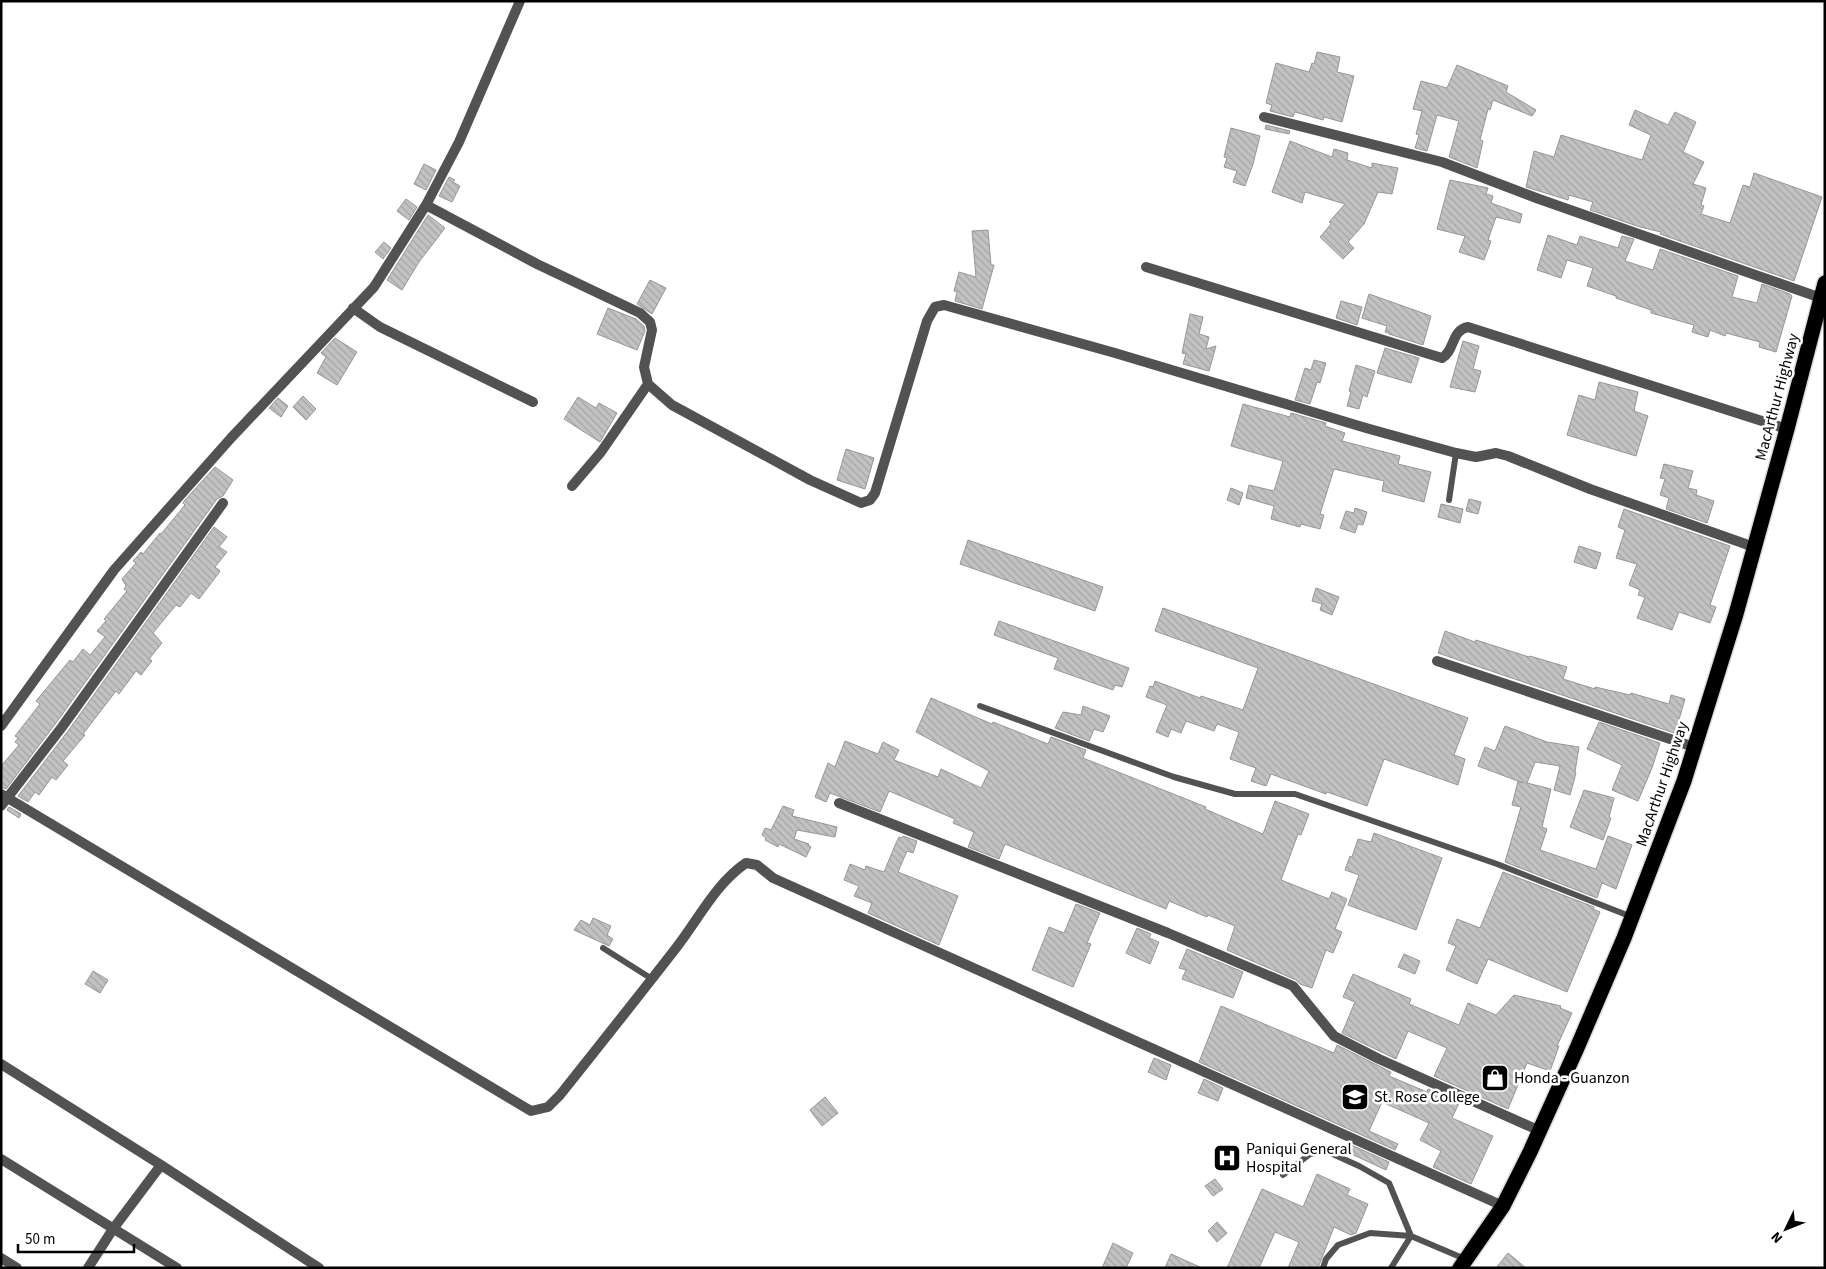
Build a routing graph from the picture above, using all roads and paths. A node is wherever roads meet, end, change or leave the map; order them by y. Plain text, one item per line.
1 (520, 1) edge
2 (1264, 116) dead end
3 (426, 205) junction
4 (1146, 267) dead end
5 (1823, 290) edge
6 (353, 308) junction
7 (648, 384) junction
8 (533, 402) dead end
9 (1787, 429) junction
10 (1456, 453) junction
11 (572, 486) dead end
12 (1449, 500) dead end
13 (223, 503) dead end
14 (1754, 546) junction
15 (1437, 661) dead end
16 (980, 706) dead end
17 (1, 726) edge
18 (1694, 747) junction
19 (3, 799) edge
20 (839, 804) dead end
21 (1632, 917) junction
22 (603, 948) dead end
23 (652, 979) junction
24 (1, 1064) edge
25 (1540, 1131) junction
26 (1, 1159) edge
27 (161, 1165) junction
28 (1283, 1175) dead end
29 (1503, 1206) junction
30 (113, 1229) junction
31 (1411, 1236) junction
32 (1, 1258) edge
33 (1463, 1264) edge
34 (17, 1268) edge
35 (88, 1268) edge
36 (177, 1268) edge
37 (319, 1268) edge
38 (1323, 1268) edge
39 (1391, 1268) edge

1 - 3 street
2 - 5 street
3 - 6 street
3 - 7 street
4 - 9 street
5 - 9 highway, MacArthur Highway
6 - 8 street
6 - 17 street
7 - 10 street
7 - 11 street
9 - 14 highway, MacArthur Highway
10 - 12 lane
10 - 14 street
13 - 19 street
14 - 18 highway, MacArthur Highway
15 - 18 street
16 - 21 lane
18 - 21 highway, MacArthur Highway
19 - 23 street
20 - 25 street
21 - 25 highway, MacArthur Highway
22 - 23 lane
23 - 29 street
24 - 27 street
25 - 29 highway, MacArthur Highway
26 - 30 street
27 - 30 street
27 - 37 street
28 - 31 lane
29 - 33 highway, MacArthur Highway
30 - 35 street
30 - 36 street
31 - 33 lane
31 - 38 lane
31 - 39 lane
32 - 34 street

